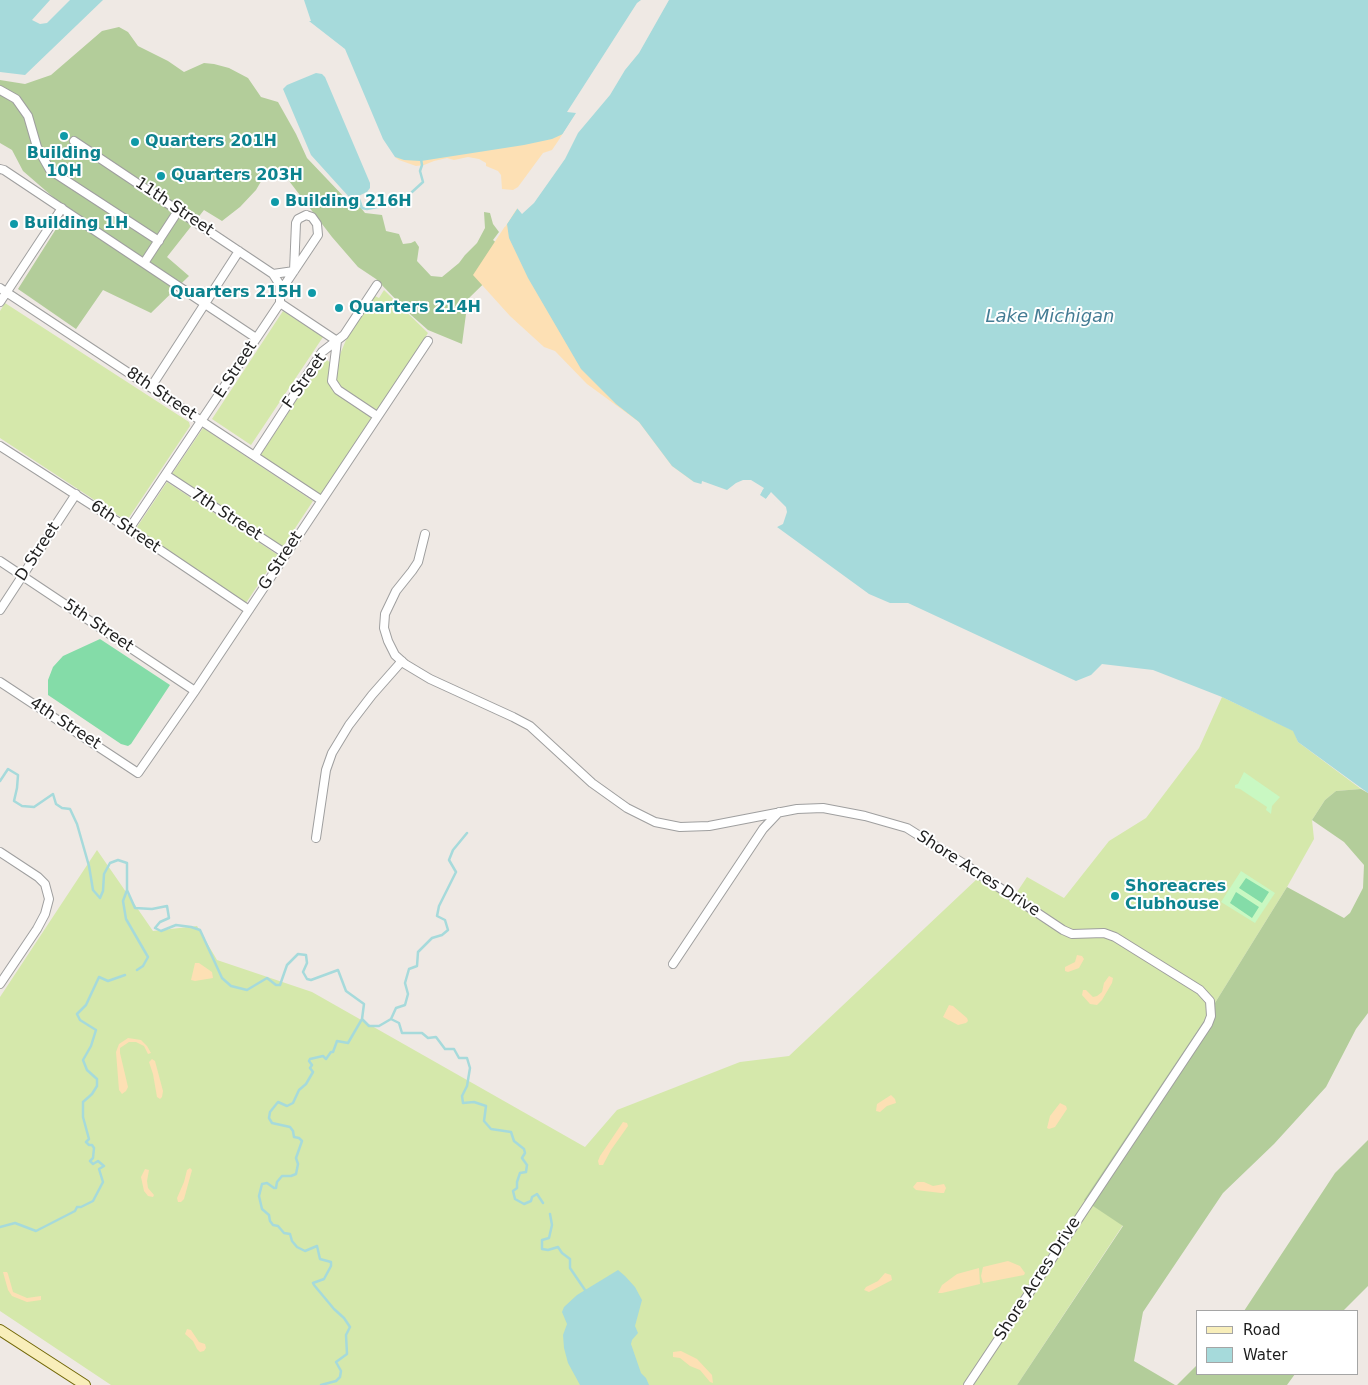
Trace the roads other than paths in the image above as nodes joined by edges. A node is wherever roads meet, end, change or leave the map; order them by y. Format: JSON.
{"nodes":[{"id":1,"x":0,"y":90,"type":"edge"},
{"id":2,"x":74,"y":141,"type":"dead end"},
{"id":3,"x":0,"y":169,"type":"edge"},
{"id":4,"x":62,"y":208,"type":"junction"},
{"id":5,"x":178,"y":211,"type":"junction"},
{"id":6,"x":159,"y":241,"type":"junction"},
{"id":7,"x":239,"y":251,"type":"junction"},
{"id":8,"x":144,"y":263,"type":"junction"},
{"id":9,"x":294,"y":272,"type":"junction"},
{"id":10,"x":274,"y":274,"type":"junction"},
{"id":11,"x":377,"y":285,"type":"dead end"},
{"id":12,"x":3,"y":290,"type":"edge"},
{"id":13,"x":280,"y":292,"type":"junction"},
{"id":14,"x":0,"y":302,"type":"edge"},
{"id":15,"x":280,"y":303,"type":"junction"},
{"id":16,"x":204,"y":304,"type":"junction"},
{"id":17,"x":256,"y":338,"type":"junction"},
{"id":18,"x":428,"y":340,"type":"dead end"},
{"id":19,"x":337,"y":341,"type":"junction"},
{"id":20,"x":151,"y":387,"type":"junction"},
{"id":21,"x":377,"y":416,"type":"junction"},
{"id":22,"x":202,"y":421,"type":"junction"},
{"id":23,"x":0,"y":446,"type":"edge"},
{"id":24,"x":254,"y":455,"type":"junction"},
{"id":25,"x":166,"y":475,"type":"junction"},
{"id":26,"x":76,"y":494,"type":"junction"},
{"id":27,"x":321,"y":500,"type":"junction"},
{"id":28,"x":129,"y":530,"type":"junction"},
{"id":29,"x":425,"y":534,"type":"dead end"},
{"id":30,"x":286,"y":554,"type":"junction"},
{"id":31,"x":0,"y":561,"type":"edge"},
{"id":32,"x":22,"y":576,"type":"junction"},
{"id":33,"x":0,"y":610,"type":"edge"},
{"id":34,"x":248,"y":610,"type":"junction"},
{"id":35,"x":402,"y":661,"type":"junction"},
{"id":36,"x":0,"y":682,"type":"edge"},
{"id":37,"x":195,"y":691,"type":"junction"},
{"id":38,"x":130,"y":767,"type":"joint"},
{"id":39,"x":779,"y":812,"type":"junction"},
{"id":40,"x":316,"y":838,"type":"dead end"},
{"id":41,"x":0,"y":852,"type":"edge"},
{"id":42,"x":673,"y":964,"type":"dead end"},
{"id":43,"x":0,"y":984,"type":"edge"},
{"id":44,"x":0,"y":1330,"type":"edge"},
{"id":45,"x":85,"y":1385,"type":"edge"},
{"id":46,"x":968,"y":1385,"type":"edge"}],
"edges":[{"from":1,"to":6,"type":"street"},
{"from":2,"to":5,"type":"street","name":"11th Street"},
{"from":3,"to":4,"type":"street"},
{"from":4,"to":8,"type":"street"},
{"from":4,"to":12,"type":"street"},
{"from":5,"to":6,"type":"street"},
{"from":5,"to":7,"type":"street","name":"11th Street"},
{"from":6,"to":8,"type":"street"},
{"from":7,"to":10,"type":"street","name":"11th Street"},
{"from":7,"to":16,"type":"street"},
{"from":8,"to":16,"type":"street"},
{"from":9,"to":9,"type":"street"},
{"from":9,"to":10,"type":"street"},
{"from":9,"to":13,"type":"street"},
{"from":10,"to":13,"type":"street"},
{"from":11,"to":19,"type":"street","name":"F Street"},
{"from":12,"to":14,"type":"street"},
{"from":12,"to":20,"type":"street","name":"8th Street"},
{"from":13,"to":15,"type":"street"},
{"from":15,"to":17,"type":"street","name":"E Street"},
{"from":15,"to":19,"type":"street"},
{"from":16,"to":17,"type":"street"},
{"from":16,"to":20,"type":"street"},
{"from":17,"to":22,"type":"street","name":"E Street"},
{"from":18,"to":21,"type":"street","name":"G Street"},
{"from":19,"to":21,"type":"street"},
{"from":19,"to":24,"type":"street","name":"F Street"},
{"from":20,"to":22,"type":"street","name":"8th Street"},
{"from":21,"to":27,"type":"street","name":"G Street"},
{"from":22,"to":24,"type":"street","name":"8th Street"},
{"from":22,"to":25,"type":"street","name":"E Street"},
{"from":23,"to":26,"type":"street","name":"6th Street"},
{"from":24,"to":27,"type":"street","name":"8th Street"},
{"from":25,"to":28,"type":"street","name":"E Street"},
{"from":25,"to":30,"type":"street","name":"7th Street"},
{"from":26,"to":28,"type":"street","name":"6th Street"},
{"from":26,"to":32,"type":"street","name":"D Street"},
{"from":27,"to":30,"type":"street","name":"G Street"},
{"from":28,"to":34,"type":"street","name":"6th Street"},
{"from":29,"to":35,"type":"street","name":"Shore Acres Drive"},
{"from":30,"to":34,"type":"street","name":"G Street"},
{"from":31,"to":32,"type":"street","name":"5th Street"},
{"from":32,"to":33,"type":"street","name":"D Street"},
{"from":32,"to":37,"type":"street","name":"5th Street"},
{"from":34,"to":37,"type":"street","name":"G Street"},
{"from":35,"to":39,"type":"street","name":"Shore Acres Drive"},
{"from":35,"to":40,"type":"street"},
{"from":36,"to":38,"type":"street","name":"4th Street"},
{"from":37,"to":38,"type":"street","name":"G Street"},
{"from":39,"to":42,"type":"street"},
{"from":39,"to":46,"type":"street","name":"Shore Acres Drive"},
{"from":41,"to":43,"type":"street"},
{"from":44,"to":45,"type":"main road"}]}
